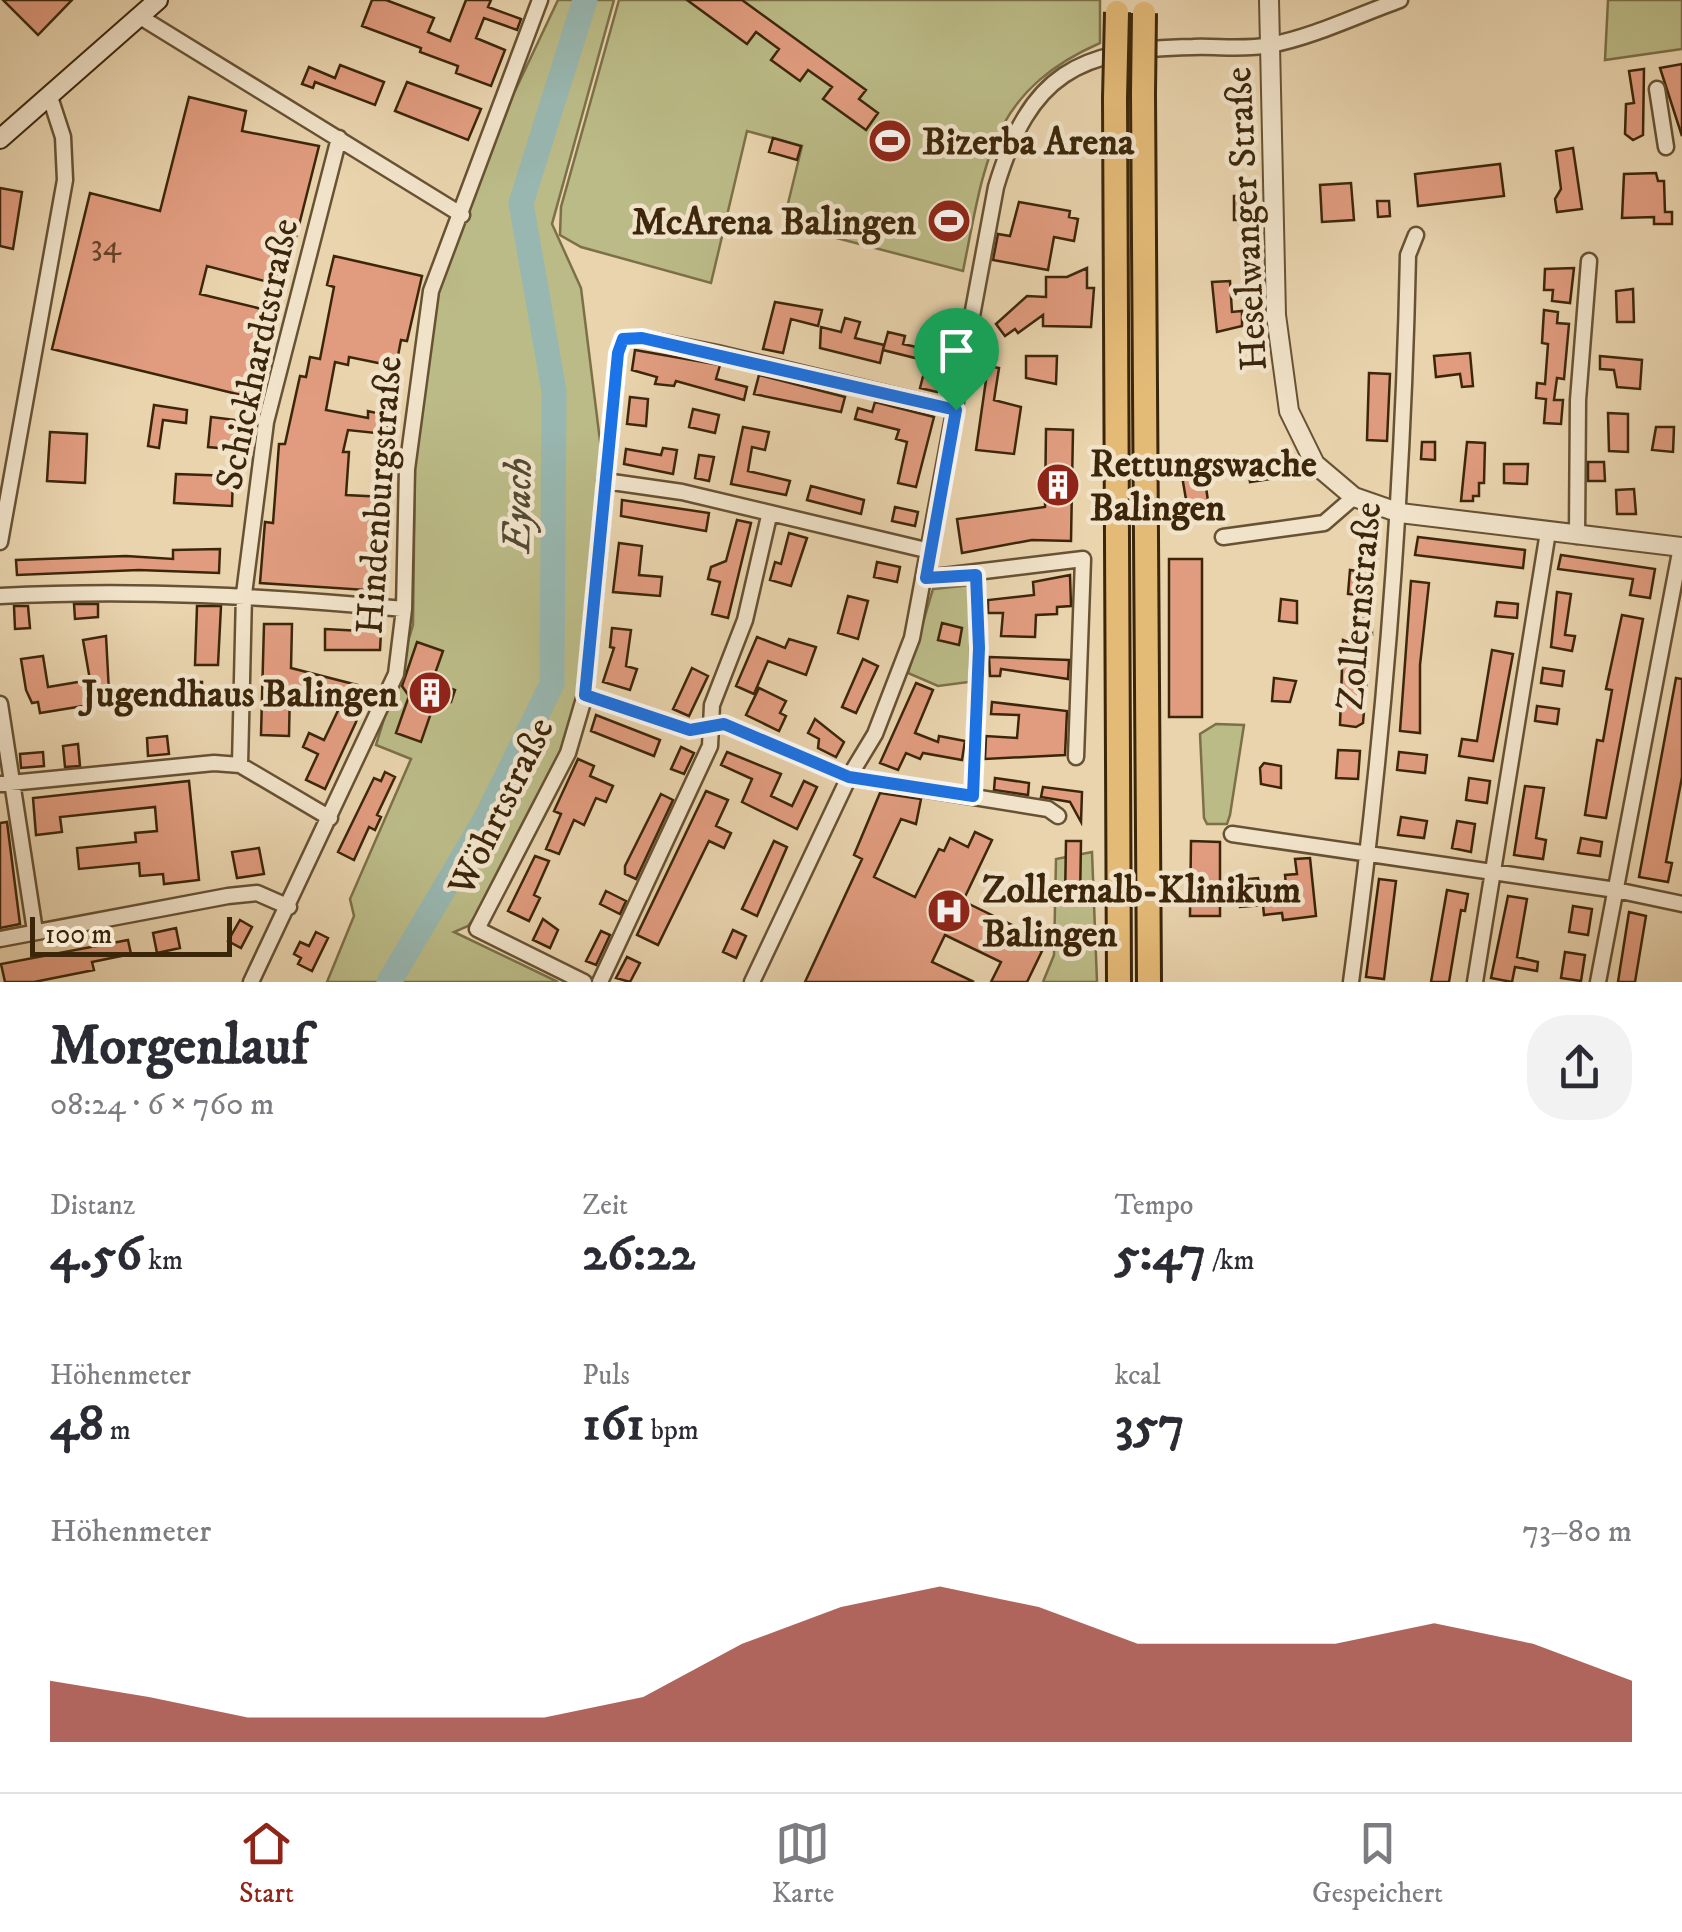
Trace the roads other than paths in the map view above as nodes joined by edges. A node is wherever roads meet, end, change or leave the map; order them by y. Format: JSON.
{"nodes":[{"id":1,"x":158,"y":0,"type":"edge"},
{"id":2,"x":540,"y":0,"type":"edge"},
{"id":3,"x":1270,"y":0,"type":"edge"},
{"id":4,"x":1400,"y":0,"type":"edge"},
{"id":5,"x":1117,"y":6,"type":"edge"},
{"id":6,"x":1144,"y":6,"type":"edge"},
{"id":7,"x":142,"y":18,"type":"junction"},
{"id":8,"x":1269,"y":46,"type":"junction"},
{"id":9,"x":1657,"y":89,"type":"dead end"},
{"id":10,"x":50,"y":97,"type":"junction"},
{"id":11,"x":339,"y":138,"type":"junction"},
{"id":12,"x":0,"y":139,"type":"edge"},
{"id":13,"x":1682,"y":144,"type":"edge"},
{"id":14,"x":462,"y":215,"type":"junction"},
{"id":15,"x":1416,"y":235,"type":"dead end"},
{"id":16,"x":1589,"y":261,"type":"dead end"},
{"id":17,"x":956,"y":410,"type":"junction"},
{"id":18,"x":605,"y":481,"type":"junction"},
{"id":19,"x":1354,"y":497,"type":"junction"},
{"id":20,"x":1400,"y":513,"type":"junction"},
{"id":21,"x":769,"y":516,"type":"junction"},
{"id":22,"x":1548,"y":532,"type":"junction"},
{"id":23,"x":1577,"y":536,"type":"junction"},
{"id":24,"x":1223,"y":537,"type":"dead end"},
{"id":25,"x":0,"y":542,"type":"edge"},
{"id":26,"x":1682,"y":547,"type":"edge"},
{"id":27,"x":930,"y":550,"type":"junction"},
{"id":28,"x":976,"y":575,"type":"junction"},
{"id":29,"x":926,"y":578,"type":"junction"},
{"id":30,"x":244,"y":594,"type":"junction"},
{"id":31,"x":0,"y":596,"type":"edge"},
{"id":32,"x":404,"y":609,"type":"junction"},
{"id":33,"x":585,"y":695,"type":"junction"},
{"id":34,"x":0,"y":704,"type":"edge"},
{"id":35,"x":709,"y":726,"type":"junction"},
{"id":36,"x":1076,"y":757,"type":"dead end"},
{"id":37,"x":240,"y":765,"type":"junction"},
{"id":38,"x":849,"y":777,"type":"junction"},
{"id":39,"x":5,"y":784,"type":"edge"},
{"id":40,"x":973,"y":796,"type":"junction"},
{"id":41,"x":1058,"y":816,"type":"dead end"},
{"id":42,"x":330,"y":818,"type":"junction"},
{"id":43,"x":1232,"y":834,"type":"dead end"},
{"id":44,"x":1368,"y":856,"type":"junction"},
{"id":45,"x":1494,"y":876,"type":"junction"},
{"id":46,"x":1616,"y":890,"type":"junction"},
{"id":47,"x":1682,"y":904,"type":"edge"},
{"id":48,"x":289,"y":907,"type":"junction"},
{"id":49,"x":35,"y":931,"type":"junction"},
{"id":50,"x":0,"y":939,"type":"edge"},
{"id":51,"x":250,"y":982,"type":"edge"},
{"id":52,"x":584,"y":982,"type":"edge"},
{"id":53,"x":600,"y":982,"type":"edge"},
{"id":54,"x":752,"y":982,"type":"edge"},
{"id":55,"x":1119,"y":982,"type":"edge"},
{"id":56,"x":1150,"y":982,"type":"edge"},
{"id":57,"x":1351,"y":982,"type":"edge"},
{"id":58,"x":1475,"y":982,"type":"edge"},
{"id":59,"x":1598,"y":982,"type":"edge"}],
"edges":[{"from":1,"to":7,"type":"street"},
{"from":2,"to":14,"type":"street","name":"Hindenburgstraße"},
{"from":3,"to":8,"type":"street","name":"Heselwanger Straße"},
{"from":4,"to":8,"type":"street"},
{"from":5,"to":55,"type":"highway","bridge":true},
{"from":6,"to":56,"type":"highway","bridge":true},
{"from":7,"to":10,"type":"street"},
{"from":7,"to":11,"type":"street"},
{"from":8,"to":17,"type":"street"},
{"from":8,"to":19,"type":"street","name":"Heselwanger Straße"},
{"from":9,"to":13,"type":"street"},
{"from":10,"to":12,"type":"street"},
{"from":10,"to":25,"type":"street"},
{"from":11,"to":14,"type":"street"},
{"from":11,"to":30,"type":"street","name":"Schickhardtstraße"},
{"from":14,"to":32,"type":"street","name":"Hindenburgstraße"},
{"from":15,"to":20,"type":"street","name":"Zollernstraße"},
{"from":16,"to":23,"type":"street"},
{"from":17,"to":18,"type":"street","name":"Wöhrtstraße"},
{"from":17,"to":27,"type":"street"},
{"from":18,"to":21,"type":"street"},
{"from":18,"to":33,"type":"street","name":"Wöhrtstraße"},
{"from":19,"to":20,"type":"street","name":"Heselwanger Straße"},
{"from":19,"to":24,"type":"street"},
{"from":20,"to":22,"type":"street","name":"Heselwanger Straße"},
{"from":20,"to":44,"type":"street","name":"Zollernstraße"},
{"from":21,"to":27,"type":"street"},
{"from":21,"to":35,"type":"street"},
{"from":22,"to":23,"type":"street","name":"Heselwanger Straße"},
{"from":22,"to":45,"type":"street"},
{"from":23,"to":26,"type":"street","name":"Heselwanger Straße"},
{"from":26,"to":46,"type":"street"},
{"from":27,"to":29,"type":"street"},
{"from":28,"to":29,"type":"street"},
{"from":28,"to":36,"type":"street"},
{"from":28,"to":40,"type":"street"},
{"from":29,"to":38,"type":"street"},
{"from":30,"to":31,"type":"street"},
{"from":30,"to":32,"type":"street"},
{"from":30,"to":37,"type":"street","name":"Schickhardtstraße"},
{"from":32,"to":42,"type":"street","name":"Hindenburgstraße"},
{"from":33,"to":35,"type":"street"},
{"from":33,"to":52,"type":"street","name":"Wöhrtstraße"},
{"from":34,"to":39,"type":"street"},
{"from":35,"to":38,"type":"street"},
{"from":35,"to":53,"type":"street"},
{"from":37,"to":39,"type":"street"},
{"from":37,"to":42,"type":"street"},
{"from":38,"to":40,"type":"street"},
{"from":38,"to":54,"type":"street"},
{"from":39,"to":49,"type":"street"},
{"from":40,"to":41,"type":"street"},
{"from":42,"to":48,"type":"street","name":"Hindenburgstraße"},
{"from":43,"to":44,"type":"street"},
{"from":44,"to":45,"type":"street"},
{"from":44,"to":57,"type":"street","name":"Zollernstraße"},
{"from":45,"to":46,"type":"street"},
{"from":45,"to":58,"type":"street"},
{"from":46,"to":47,"type":"street"},
{"from":46,"to":59,"type":"street"},
{"from":48,"to":49,"type":"street"},
{"from":48,"to":51,"type":"street","name":"Hindenburgstraße"},
{"from":49,"to":50,"type":"street"}]}
